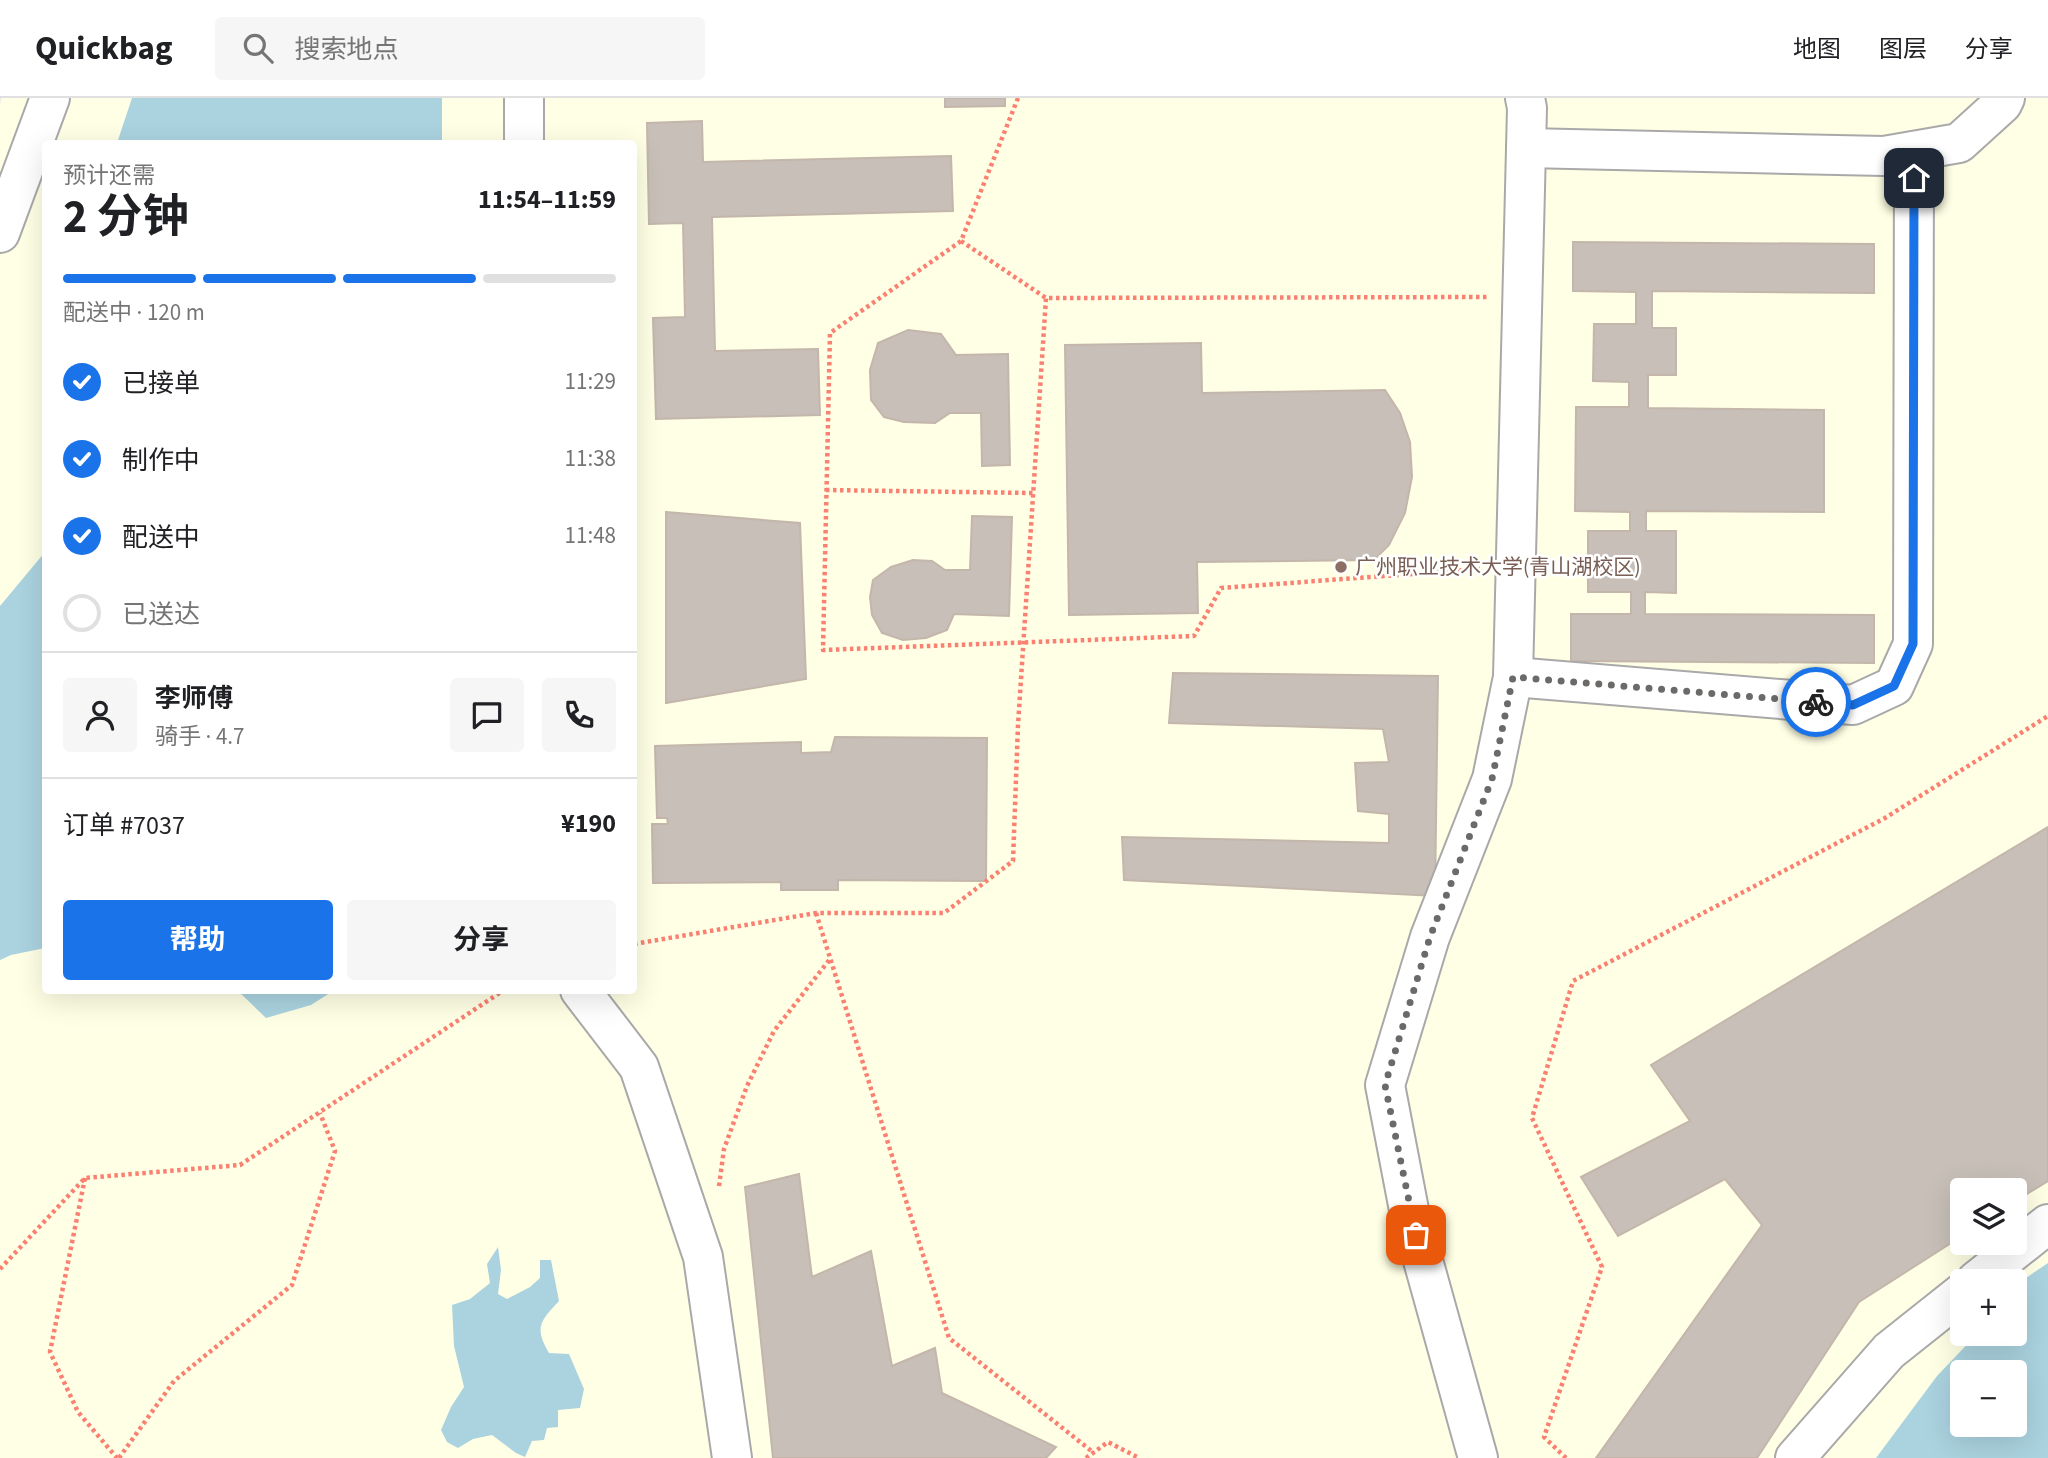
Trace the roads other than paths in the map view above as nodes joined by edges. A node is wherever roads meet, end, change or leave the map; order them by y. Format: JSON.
{"nodes":[{"id":1,"x":50,"y":98,"type":"edge"},
{"id":2,"x":524,"y":98,"type":"edge"},
{"id":3,"x":1525,"y":98,"type":"edge"},
{"id":4,"x":2005,"y":98,"type":"edge"},
{"id":5,"x":524,"y":140,"type":"edge"},
{"id":6,"x":1526,"y":148,"type":"junction"},
{"id":7,"x":1914,"y":151,"type":"junction"},
{"id":8,"x":0,"y":233,"type":"edge"},
{"id":9,"x":1513,"y":677,"type":"junction"},
{"id":10,"x":583,"y":994,"type":"edge"},
{"id":11,"x":2048,"y":1224,"type":"edge"},
{"id":12,"x":1991,"y":1269,"type":"edge"},
{"id":13,"x":1950,"y":1303,"type":"edge"},
{"id":14,"x":732,"y":1458,"type":"edge"},
{"id":15,"x":1478,"y":1458,"type":"edge"},
{"id":16,"x":1795,"y":1458,"type":"edge"}],
"edges":[{"from":1,"to":8,"type":"street"},
{"from":2,"to":5,"type":"street"},
{"from":3,"to":6,"type":"street"},
{"from":4,"to":7,"type":"street"},
{"from":6,"to":7,"type":"street"},
{"from":6,"to":9,"type":"street"},
{"from":7,"to":9,"type":"street"},
{"from":9,"to":15,"type":"street"},
{"from":10,"to":14,"type":"street"},
{"from":11,"to":12,"type":"street"},
{"from":13,"to":16,"type":"street"}]}
